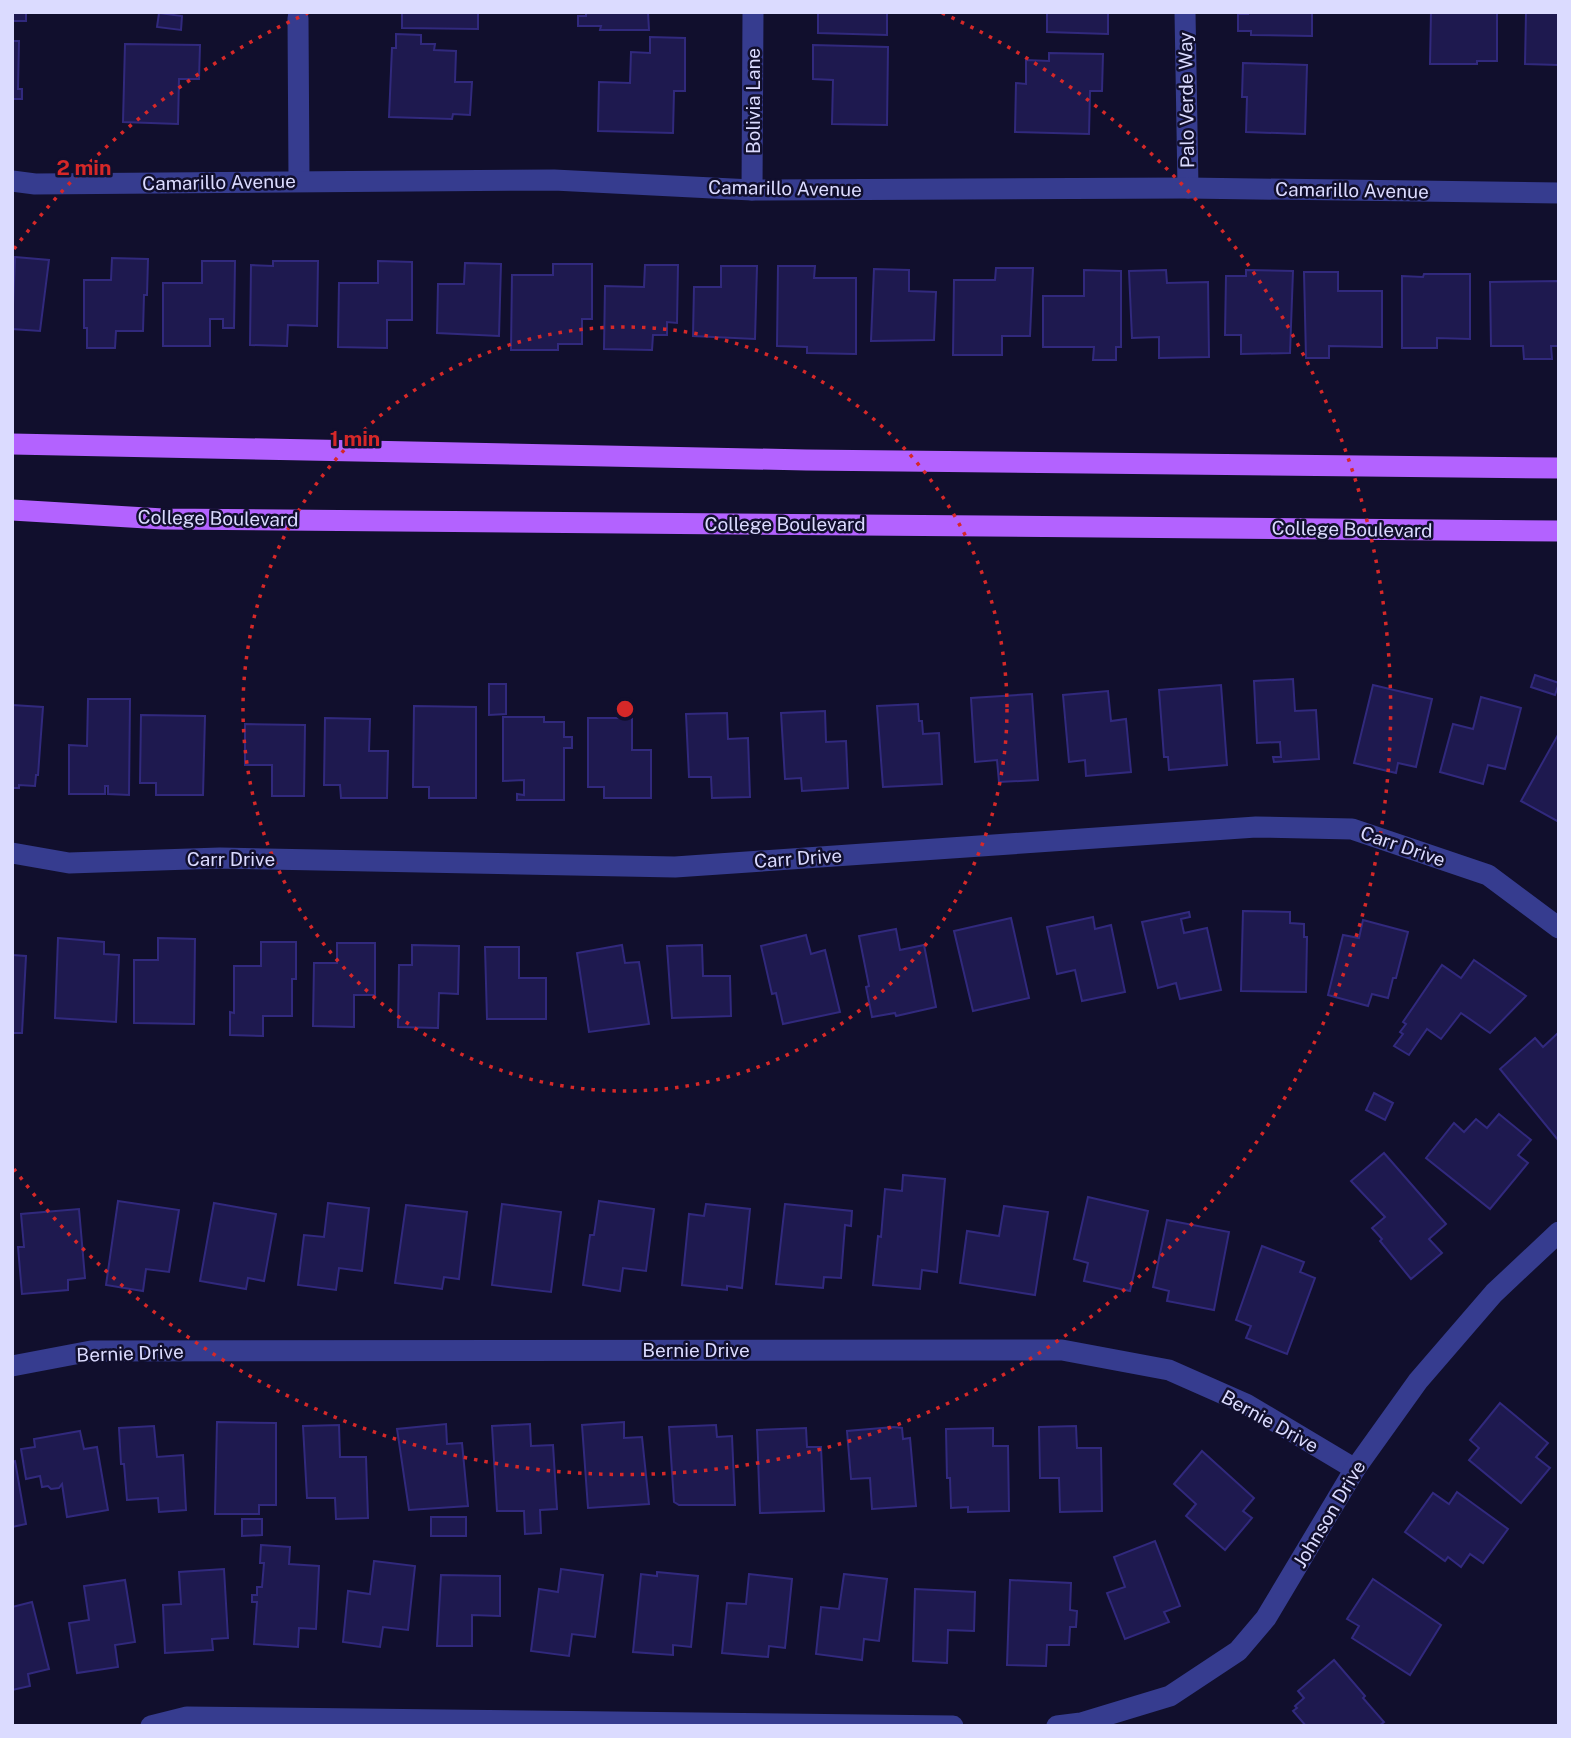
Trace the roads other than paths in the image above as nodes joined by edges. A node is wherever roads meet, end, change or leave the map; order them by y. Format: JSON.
{"nodes":[{"id":1,"x":753,"y":12,"type":"edge"},
{"id":2,"x":1185,"y":12,"type":"edge"},
{"id":3,"x":298,"y":18,"type":"dead end"},
{"id":4,"x":12,"y":181,"type":"edge"},
{"id":5,"x":299,"y":181,"type":"junction"},
{"id":6,"x":1188,"y":188,"type":"junction"},
{"id":7,"x":752,"y":190,"type":"junction"},
{"id":8,"x":1559,"y":193,"type":"edge"},
{"id":9,"x":12,"y":444,"type":"edge"},
{"id":10,"x":1559,"y":468,"type":"edge"},
{"id":11,"x":12,"y":510,"type":"edge"},
{"id":12,"x":1559,"y":531,"type":"edge"},
{"id":13,"x":12,"y":853,"type":"edge"},
{"id":14,"x":1559,"y":928,"type":"edge"},
{"id":15,"x":1559,"y":1232,"type":"edge"},
{"id":16,"x":12,"y":1366,"type":"edge"},
{"id":17,"x":1355,"y":1469,"type":"junction"},
{"id":18,"x":151,"y":1726,"type":"edge"},
{"id":19,"x":953,"y":1726,"type":"edge"},
{"id":20,"x":1056,"y":1726,"type":"edge"}],
"edges":[{"from":1,"to":7,"type":"street","name":"Bolivia Lane"},
{"from":2,"to":6,"type":"street","name":"Palo Verde Way"},
{"from":3,"to":5,"type":"street"},
{"from":4,"to":5,"type":"street","name":"Camarillo Avenue"},
{"from":5,"to":7,"type":"street","name":"Camarillo Avenue"},
{"from":6,"to":7,"type":"street","name":"Camarillo Avenue"},
{"from":6,"to":8,"type":"street","name":"Camarillo Avenue"},
{"from":9,"to":10,"type":"main road"},
{"from":11,"to":12,"type":"main road","name":"College Boulevard"},
{"from":13,"to":14,"type":"street","name":"Carr Drive"},
{"from":15,"to":17,"type":"street","name":"Johnson Drive"},
{"from":16,"to":17,"type":"street","name":"Bernie Drive"},
{"from":17,"to":20,"type":"street","name":"Johnson Drive"},
{"from":18,"to":19,"type":"street"}]}
